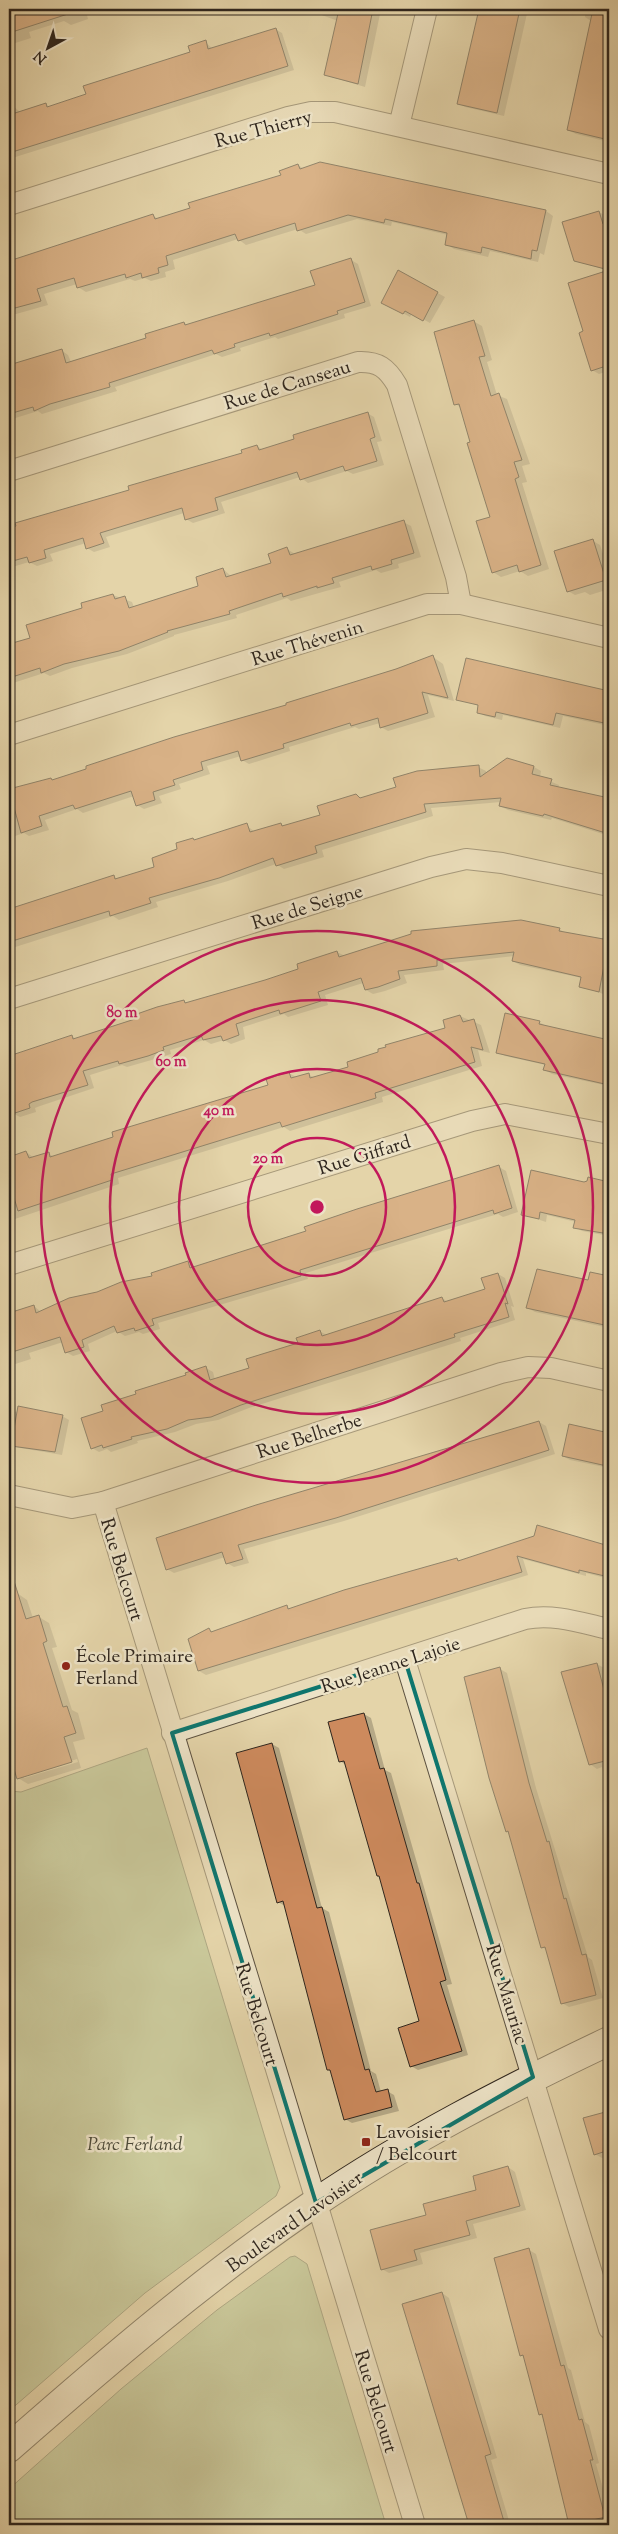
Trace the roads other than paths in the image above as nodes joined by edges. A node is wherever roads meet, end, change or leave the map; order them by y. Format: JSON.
{"nodes":[{"id":1,"x":427,"y":9,"type":"edge"},
{"id":2,"x":399,"y":126,"type":"junction"},
{"id":3,"x":609,"y":174,"type":"edge"},
{"id":4,"x":9,"y":205,"type":"edge"},
{"id":5,"x":9,"y":471,"type":"edge"},
{"id":6,"x":460,"y":604,"type":"junction"},
{"id":7,"x":609,"y":638,"type":"edge"},
{"id":8,"x":9,"y":735,"type":"edge"},
{"id":9,"x":609,"y":886,"type":"edge"},
{"id":10,"x":9,"y":1000,"type":"edge"},
{"id":11,"x":609,"y":1134,"type":"edge"},
{"id":12,"x":9,"y":1265,"type":"edge"},
{"id":13,"x":609,"y":1381,"type":"edge"},
{"id":14,"x":9,"y":1496,"type":"edge"},
{"id":15,"x":103,"y":1502,"type":"junction"},
{"id":16,"x":609,"y":1629,"type":"edge"},
{"id":17,"x":405,"y":1660,"type":"junction"},
{"id":18,"x":172,"y":1733,"type":"junction"},
{"id":19,"x":609,"y":2041,"type":"edge"},
{"id":20,"x":533,"y":2077,"type":"junction"},
{"id":21,"x":316,"y":2203,"type":"junction"},
{"id":22,"x":609,"y":2329,"type":"edge"},
{"id":23,"x":9,"y":2448,"type":"edge"},
{"id":24,"x":415,"y":2525,"type":"edge"}],
"edges":[{"from":1,"to":2,"type":"street"},
{"from":2,"to":3,"type":"street","name":"Rue Thierry"},
{"from":2,"to":4,"type":"street","name":"Rue Thierry"},
{"from":5,"to":6,"type":"street","name":"Rue de Canseau"},
{"from":6,"to":7,"type":"street","name":"Rue Thévenin"},
{"from":6,"to":8,"type":"street","name":"Rue Thévenin"},
{"from":9,"to":10,"type":"street","name":"Rue de Seigne"},
{"from":11,"to":12,"type":"street","name":"Rue Giffard"},
{"from":13,"to":15,"type":"street","name":"Rue Belherbe"},
{"from":14,"to":15,"type":"street","name":"Rue Belherbe"},
{"from":15,"to":18,"type":"street","name":"Rue Belcourt"},
{"from":16,"to":17,"type":"street","name":"Rue Jeanne Lajoie"},
{"from":17,"to":18,"type":"street","name":"Rue Jeanne Lajoie"},
{"from":17,"to":20,"type":"street","name":"Rue Mauriac"},
{"from":18,"to":21,"type":"street","name":"Rue Belcourt"},
{"from":19,"to":20,"type":"street","name":"Boulevard Lavoisier"},
{"from":20,"to":21,"type":"street","name":"Boulevard Lavoisier"},
{"from":20,"to":22,"type":"street","name":"Rue Mauriac"},
{"from":21,"to":23,"type":"street","name":"Boulevard Lavoisier"},
{"from":21,"to":24,"type":"street","name":"Rue Belcourt"}]}
